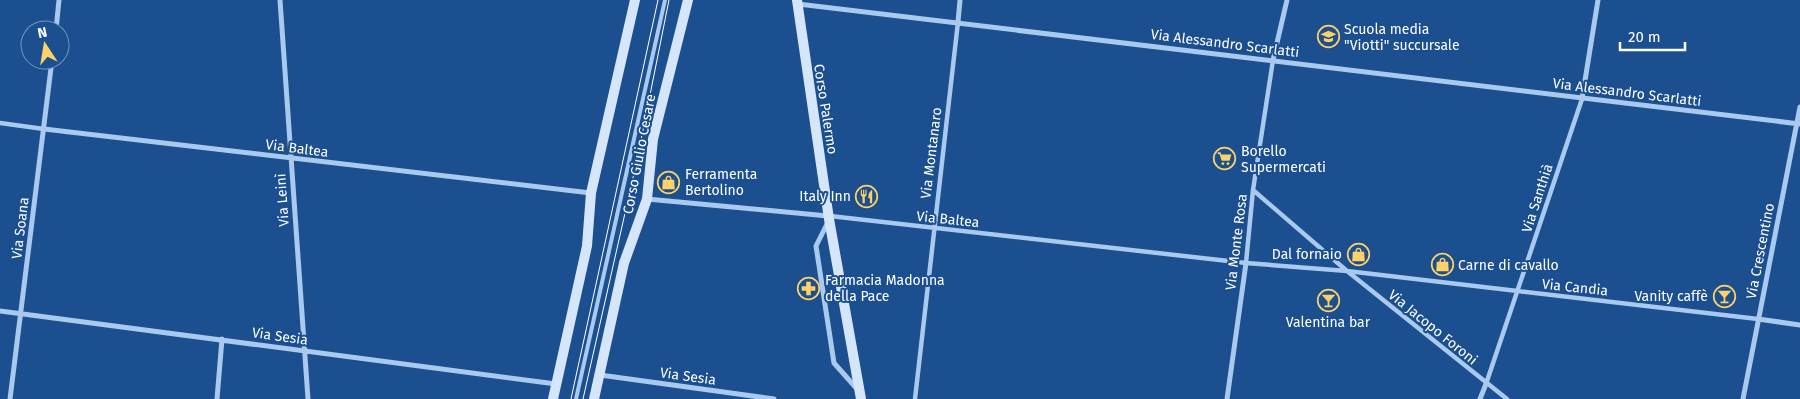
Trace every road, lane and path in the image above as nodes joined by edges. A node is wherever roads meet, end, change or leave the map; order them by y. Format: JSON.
{"nodes":[{"id":1,"x":59,"y":0,"type":"edge"},
{"id":2,"x":280,"y":0,"type":"edge"},
{"id":3,"x":635,"y":0,"type":"edge"},
{"id":4,"x":665,"y":0,"type":"edge"},
{"id":5,"x":688,"y":0,"type":"edge"},
{"id":6,"x":960,"y":0,"type":"edge"},
{"id":7,"x":1287,"y":0,"type":"edge"},
{"id":8,"x":1598,"y":0,"type":"edge"},
{"id":9,"x":795,"y":1,"type":"edge"},
{"id":10,"x":57,"y":20,"type":"edge"},
{"id":11,"x":958,"y":22,"type":"junction"},
{"id":12,"x":1274,"y":60,"type":"junction"},
{"id":13,"x":51,"y":70,"type":"edge"},
{"id":14,"x":1582,"y":99,"type":"junction"},
{"id":15,"x":1800,"y":107,"type":"edge"},
{"id":16,"x":0,"y":123,"type":"edge"},
{"id":17,"x":1798,"y":124,"type":"edge"},
{"id":18,"x":44,"y":128,"type":"junction"},
{"id":19,"x":290,"y":158,"type":"junction"},
{"id":20,"x":1253,"y":190,"type":"junction"},
{"id":21,"x":591,"y":193,"type":"junction"},
{"id":22,"x":647,"y":199,"type":"junction"},
{"id":23,"x":829,"y":217,"type":"junction"},
{"id":24,"x":933,"y":228,"type":"junction"},
{"id":25,"x":1246,"y":263,"type":"junction"},
{"id":26,"x":1347,"y":271,"type":"junction"},
{"id":27,"x":1517,"y":292,"type":"junction"},
{"id":28,"x":0,"y":311,"type":"edge"},
{"id":29,"x":20,"y":313,"type":"junction"},
{"id":30,"x":1758,"y":319,"type":"junction"},
{"id":31,"x":1800,"y":325,"type":"edge"},
{"id":32,"x":222,"y":339,"type":"junction"},
{"id":33,"x":304,"y":350,"type":"junction"},
{"id":34,"x":600,"y":375,"type":"junction"},
{"id":35,"x":556,"y":384,"type":"junction"},
{"id":36,"x":1486,"y":384,"type":"junction"},
{"id":37,"x":860,"y":395,"type":"edge"},
{"id":38,"x":10,"y":399,"type":"edge"},
{"id":39,"x":217,"y":399,"type":"edge"},
{"id":40,"x":308,"y":399,"type":"edge"},
{"id":41,"x":552,"y":399,"type":"edge"},
{"id":42,"x":576,"y":399,"type":"edge"},
{"id":43,"x":594,"y":399,"type":"edge"},
{"id":44,"x":774,"y":399,"type":"edge"},
{"id":45,"x":915,"y":399,"type":"edge"},
{"id":46,"x":1227,"y":399,"type":"edge"},
{"id":47,"x":1480,"y":399,"type":"edge"},
{"id":48,"x":1507,"y":399,"type":"edge"},
{"id":49,"x":1743,"y":399,"type":"edge"}],
"edges":[{"from":1,"to":10,"type":"street"},
{"from":2,"to":19,"type":"street","name":"Via Leinì"},
{"from":3,"to":21,"type":"main road"},
{"from":4,"to":42,"type":"lane","name":"Corso Giulio Cesare"},
{"from":5,"to":22,"type":"main road","name":"Corso Giulio Cesare"},
{"from":6,"to":11,"type":"street","name":"Via Montanaro"},
{"from":7,"to":12,"type":"street","name":"Via Monte Rosa"},
{"from":8,"to":14,"type":"street","name":"Via Santhià"},
{"from":9,"to":11,"type":"street","name":"Via Alessandro Scarlatti"},
{"from":9,"to":23,"type":"main road","name":"Corso Palermo"},
{"from":11,"to":12,"type":"street","name":"Via Alessandro Scarlatti"},
{"from":11,"to":24,"type":"street","name":"Via Montanaro"},
{"from":12,"to":14,"type":"street","name":"Via Alessandro Scarlatti"},
{"from":12,"to":20,"type":"street","name":"Via Monte Rosa"},
{"from":13,"to":18,"type":"street","name":"Via Soana"},
{"from":14,"to":17,"type":"street","name":"Via Alessandro Scarlatti"},
{"from":14,"to":27,"type":"street","name":"Via Santhià"},
{"from":15,"to":17,"type":"street","name":"Via Crescentino"},
{"from":16,"to":18,"type":"street","name":"Via Baltea"},
{"from":17,"to":30,"type":"street","name":"Via Crescentino"},
{"from":18,"to":19,"type":"street","name":"Via Baltea"},
{"from":18,"to":29,"type":"street","name":"Via Soana"},
{"from":19,"to":21,"type":"street","name":"Via Baltea"},
{"from":19,"to":33,"type":"street","name":"Via Leinì"},
{"from":20,"to":25,"type":"street","name":"Via Monte Rosa"},
{"from":20,"to":26,"type":"street","name":"Via Jacopo Foroni"},
{"from":21,"to":35,"type":"main road"},
{"from":22,"to":23,"type":"street","name":"Via Baltea"},
{"from":22,"to":34,"type":"main road","name":"Corso Giulio Cesare"},
{"from":23,"to":24,"type":"street","name":"Via Baltea"},
{"from":23,"to":37,"type":"main road","name":"Corso Palermo"},
{"from":23,"to":37,"type":"street","name":"Corso Palermo"},
{"from":24,"to":25,"type":"street","name":"Via Baltea"},
{"from":24,"to":45,"type":"street","name":"Via Montanaro"},
{"from":25,"to":26,"type":"street","name":"Via Baltea"},
{"from":25,"to":46,"type":"street","name":"Via Monte Rosa"},
{"from":26,"to":27,"type":"street","name":"Via Candia"},
{"from":26,"to":36,"type":"street","name":"Via Jacopo Foroni"},
{"from":27,"to":30,"type":"street","name":"Via Candia"},
{"from":27,"to":36,"type":"street","name":"Via Santhià"},
{"from":28,"to":29,"type":"street","name":"Via Sesia"},
{"from":29,"to":32,"type":"street","name":"Via Sesia"},
{"from":29,"to":38,"type":"street","name":"Via Soana"},
{"from":30,"to":31,"type":"street","name":"Via Candia"},
{"from":30,"to":49,"type":"street","name":"Via Crescentino"},
{"from":32,"to":33,"type":"street","name":"Via Sesia"},
{"from":32,"to":39,"type":"street"},
{"from":33,"to":35,"type":"street","name":"Via Sesia"},
{"from":33,"to":40,"type":"street","name":"Via Leinì"},
{"from":34,"to":43,"type":"main road","name":"Corso Giulio Cesare"},
{"from":34,"to":44,"type":"street","name":"Via Sesia"},
{"from":35,"to":41,"type":"main road"},
{"from":36,"to":47,"type":"street","name":"Via Santhià"},
{"from":36,"to":48,"type":"street","name":"Via Jacopo Foroni"}]}
